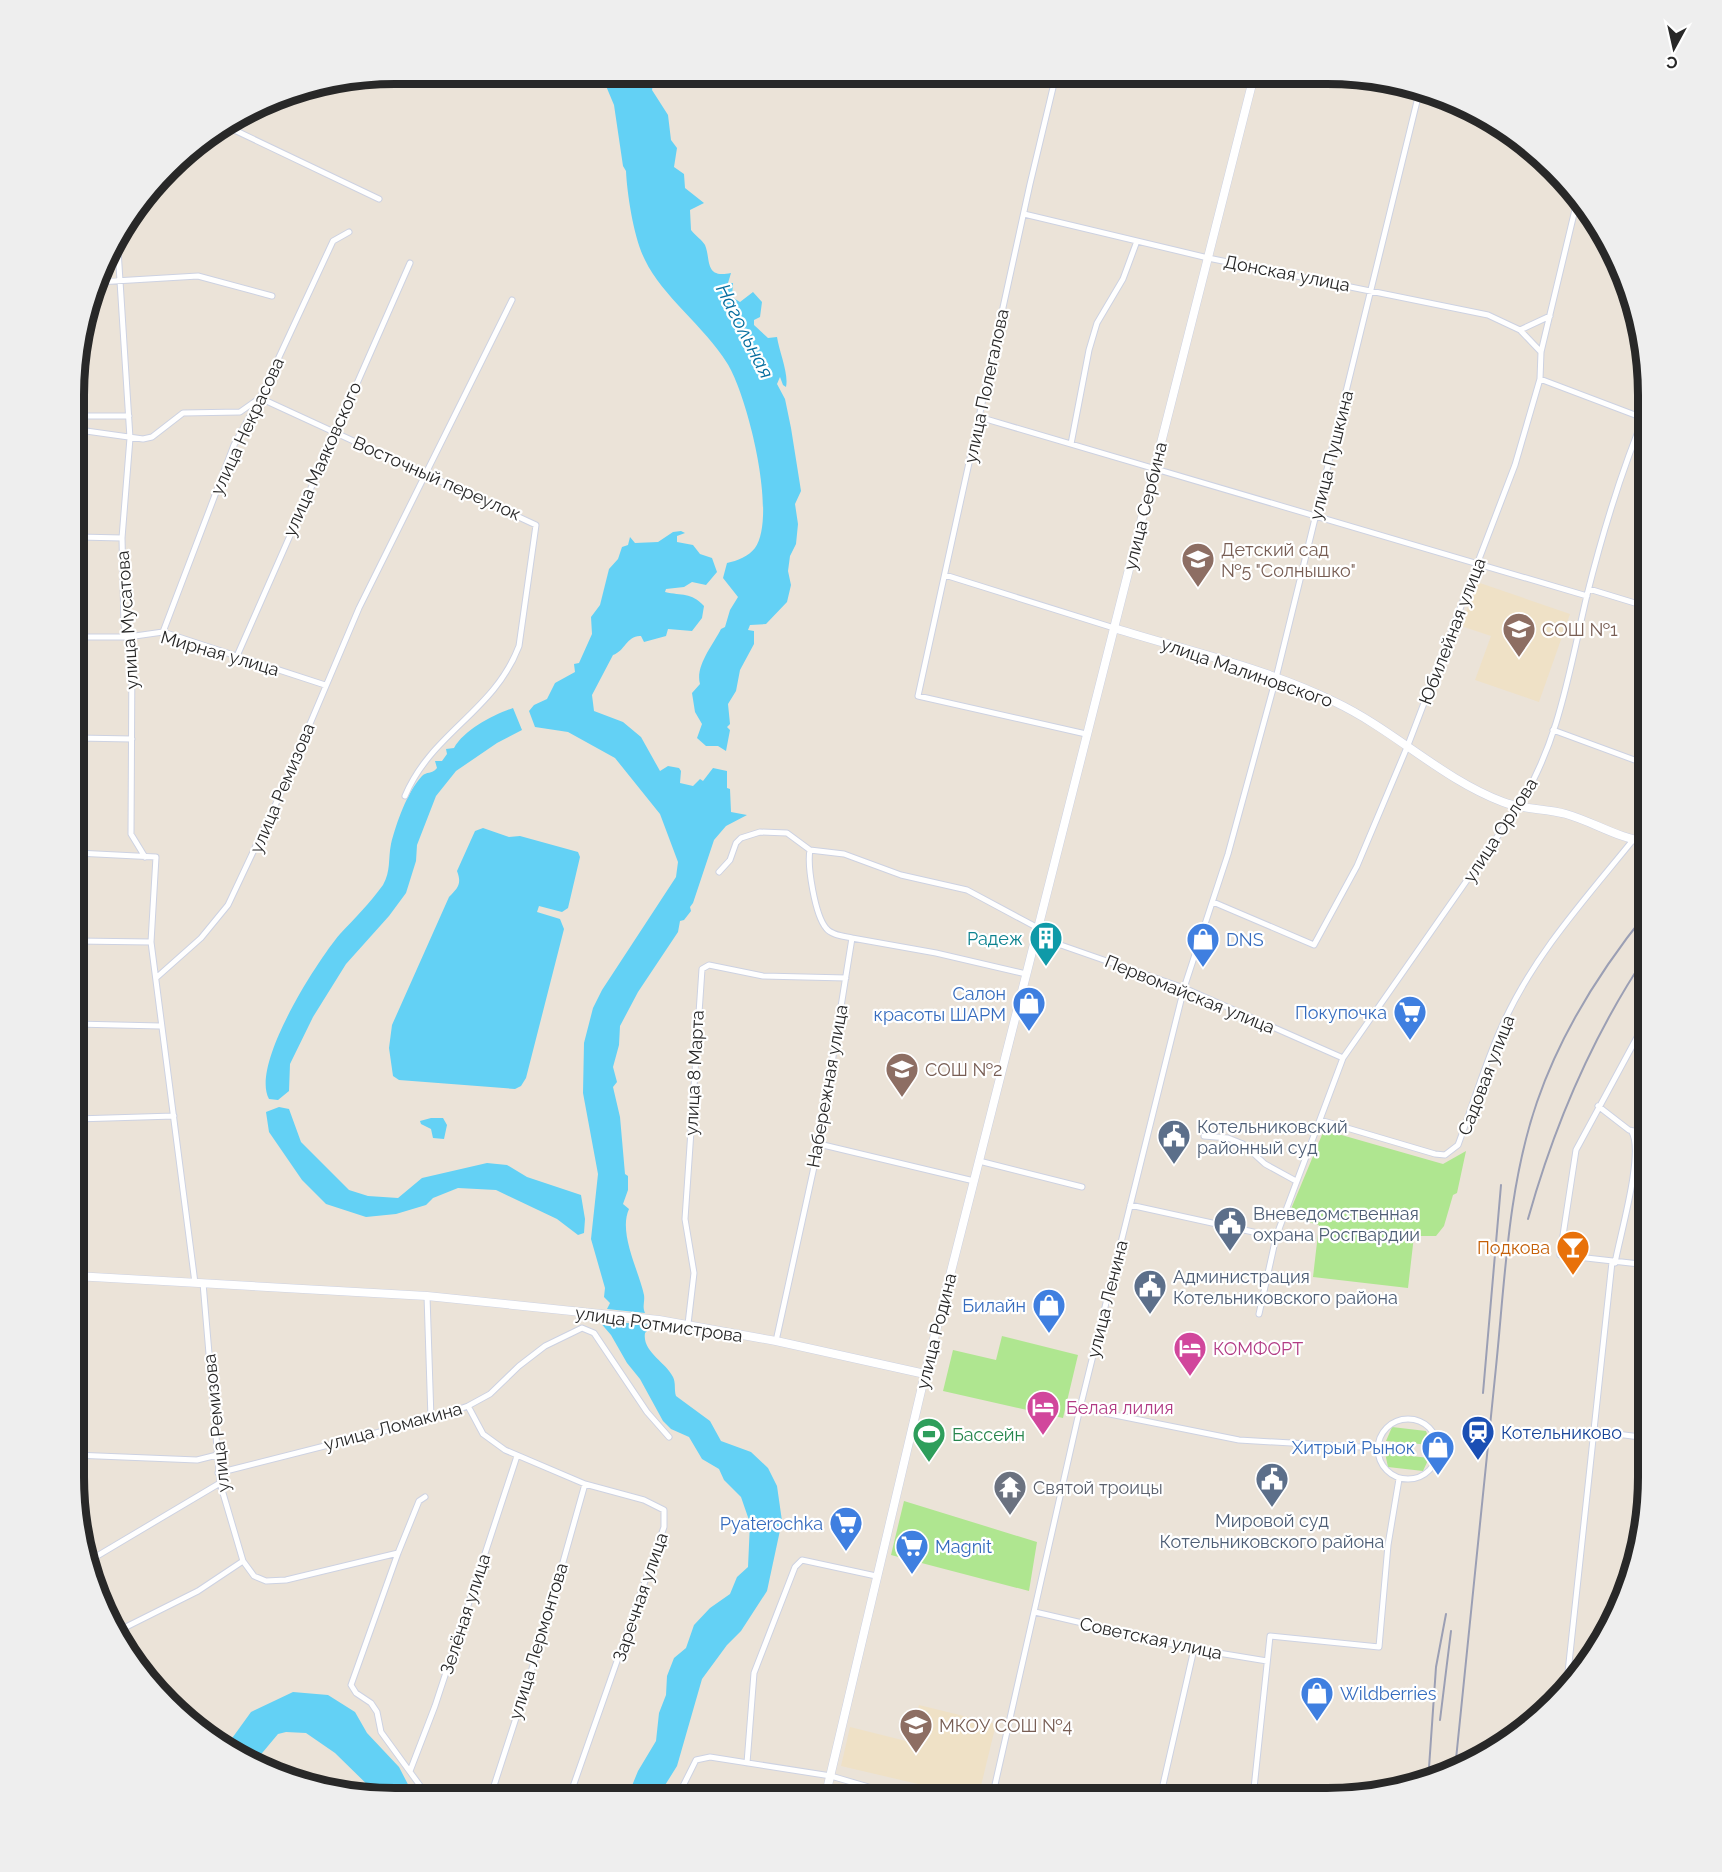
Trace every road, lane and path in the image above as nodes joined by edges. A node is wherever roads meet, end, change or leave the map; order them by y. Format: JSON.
{"nodes":[{"id":1,"x":1054,"y":84,"type":"edge"},
{"id":2,"x":1252,"y":84,"type":"edge"},
{"id":3,"x":1417,"y":97,"type":"edge"},
{"id":4,"x":233,"y":129,"type":"edge"},
{"id":5,"x":379,"y":199,"type":"dead end"},
{"id":6,"x":1575,"y":208,"type":"edge"},
{"id":7,"x":1024,"y":214,"type":"junction"},
{"id":8,"x":349,"y":232,"type":"dead end"},
{"id":9,"x":1137,"y":241,"type":"junction"},
{"id":10,"x":118,"y":253,"type":"edge"},
{"id":11,"x":1208,"y":258,"type":"junction"},
{"id":12,"x":410,"y":263,"type":"dead end"},
{"id":13,"x":120,"y":281,"type":"junction"},
{"id":14,"x":106,"y":282,"type":"edge"},
{"id":15,"x":1371,"y":290,"type":"junction"},
{"id":16,"x":272,"y":296,"type":"dead end"},
{"id":17,"x":512,"y":300,"type":"dead end"},
{"id":18,"x":1550,"y":316,"type":"junction"},
{"id":19,"x":1520,"y":330,"type":"junction"},
{"id":20,"x":1541,"y":352,"type":"junction"},
{"id":21,"x":1540,"y":379,"type":"junction"},
{"id":22,"x":260,"y":398,"type":"junction"},
{"id":23,"x":84,"y":416,"type":"edge"},
{"id":24,"x":129,"y":416,"type":"junction"},
{"id":25,"x":1638,"y":416,"type":"edge"},
{"id":26,"x":979,"y":417,"type":"junction"},
{"id":27,"x":84,"y":431,"type":"edge"},
{"id":28,"x":334,"y":431,"type":"junction"},
{"id":29,"x":1638,"y":432,"type":"edge"},
{"id":30,"x":130,"y":438,"type":"junction"},
{"id":31,"x":1071,"y":444,"type":"junction"},
{"id":32,"x":1155,"y":470,"type":"junction"},
{"id":33,"x":425,"y":475,"type":"junction"},
{"id":34,"x":1316,"y":515,"type":"junction"},
{"id":35,"x":84,"y":537,"type":"edge"},
{"id":36,"x":122,"y":538,"type":"junction"},
{"id":37,"x":1477,"y":563,"type":"junction"},
{"id":38,"x":945,"y":575,"type":"junction"},
{"id":39,"x":1589,"y":589,"type":"junction"},
{"id":40,"x":1587,"y":596,"type":"junction"},
{"id":41,"x":1638,"y":604,"type":"edge"},
{"id":42,"x":1114,"y":628,"type":"junction"},
{"id":43,"x":163,"y":632,"type":"junction"},
{"id":44,"x":84,"y":637,"type":"edge"},
{"id":45,"x":128,"y":637,"type":"junction"},
{"id":46,"x":237,"y":657,"type":"junction"},
{"id":47,"x":1276,"y":678,"type":"junction"},
{"id":48,"x":325,"y":685,"type":"junction"},
{"id":49,"x":1553,"y":729,"type":"junction"},
{"id":50,"x":1086,"y":734,"type":"junction"},
{"id":51,"x":84,"y":738,"type":"edge"},
{"id":52,"x":132,"y":739,"type":"junction"},
{"id":53,"x":1408,"y":746,"type":"junction"},
{"id":54,"x":1638,"y":761,"type":"edge"},
{"id":55,"x":405,"y":796,"type":"dead end"},
{"id":56,"x":1518,"y":807,"type":"junction"},
{"id":57,"x":1633,"y":840,"type":"junction"},
{"id":58,"x":1638,"y":841,"type":"edge"},
{"id":59,"x":810,"y":850,"type":"junction"},
{"id":60,"x":84,"y":853,"type":"edge"},
{"id":61,"x":145,"y":856,"type":"junction"},
{"id":62,"x":719,"y":872,"type":"dead end"},
{"id":63,"x":1213,"y":902,"type":"junction"},
{"id":64,"x":1036,"y":932,"type":"junction"},
{"id":65,"x":852,"y":938,"type":"junction"},
{"id":66,"x":84,"y":941,"type":"edge"},
{"id":67,"x":151,"y":942,"type":"junction"},
{"id":68,"x":1026,"y":974,"type":"junction"},
{"id":69,"x":156,"y":978,"type":"junction"},
{"id":70,"x":846,"y":978,"type":"junction"},
{"id":71,"x":1184,"y":988,"type":"junction"},
{"id":72,"x":84,"y":1024,"type":"edge"},
{"id":73,"x":160,"y":1026,"type":"junction"},
{"id":74,"x":1638,"y":1035,"type":"edge"},
{"id":75,"x":1344,"y":1058,"type":"junction"},
{"id":76,"x":1598,"y":1106,"type":"junction"},
{"id":77,"x":174,"y":1116,"type":"junction"},
{"id":78,"x":84,"y":1119,"type":"edge"},
{"id":79,"x":1320,"y":1120,"type":"junction"},
{"id":80,"x":1632,"y":1132,"type":"junction"},
{"id":81,"x":1638,"y":1133,"type":"edge"},
{"id":82,"x":1204,"y":1136,"type":"dead end"},
{"id":83,"x":819,"y":1144,"type":"junction"},
{"id":84,"x":979,"y":1161,"type":"junction"},
{"id":85,"x":974,"y":1180,"type":"junction"},
{"id":86,"x":1296,"y":1181,"type":"junction"},
{"id":87,"x":1082,"y":1187,"type":"dead end"},
{"id":88,"x":1130,"y":1205,"type":"junction"},
{"id":89,"x":1275,"y":1237,"type":"junction"},
{"id":90,"x":1613,"y":1263,"type":"junction"},
{"id":91,"x":1638,"y":1264,"type":"edge"},
{"id":92,"x":84,"y":1277,"type":"edge"},
{"id":93,"x":199,"y":1283,"type":"junction"},
{"id":94,"x":427,"y":1296,"type":"junction"},
{"id":95,"x":1259,"y":1314,"type":"dead end"},
{"id":96,"x":688,"y":1324,"type":"junction"},
{"id":97,"x":776,"y":1341,"type":"junction"},
{"id":98,"x":925,"y":1374,"type":"junction"},
{"id":99,"x":468,"y":1406,"type":"junction"},
{"id":100,"x":1080,"y":1408,"type":"junction"},
{"id":101,"x":431,"y":1419,"type":"junction"},
{"id":102,"x":1593,"y":1431,"type":"junction"},
{"id":103,"x":669,"y":1437,"type":"dead end"},
{"id":104,"x":1638,"y":1437,"type":"edge"},
{"id":105,"x":1377,"y":1448,"type":"junction"},
{"id":106,"x":84,"y":1455,"type":"edge"},
{"id":107,"x":217,"y":1455,"type":"junction"},
{"id":108,"x":517,"y":1456,"type":"junction"},
{"id":109,"x":218,"y":1473,"type":"junction"},
{"id":110,"x":1400,"y":1479,"type":"junction"},
{"id":111,"x":220,"y":1484,"type":"junction"},
{"id":112,"x":585,"y":1484,"type":"junction"},
{"id":113,"x":425,"y":1497,"type":"dead end"},
{"id":114,"x":398,"y":1553,"type":"junction"},
{"id":115,"x":95,"y":1557,"type":"edge"},
{"id":116,"x":243,"y":1561,"type":"junction"},
{"id":117,"x":876,"y":1576,"type":"junction"},
{"id":118,"x":1035,"y":1611,"type":"junction"},
{"id":119,"x":123,"y":1628,"type":"edge"},
{"id":120,"x":1194,"y":1649,"type":"junction"},
{"id":121,"x":1267,"y":1661,"type":"junction"},
{"id":122,"x":1568,"y":1674,"type":"edge"},
{"id":123,"x":747,"y":1763,"type":"junction"},
{"id":124,"x":410,"y":1771,"type":"junction"},
{"id":125,"x":831,"y":1776,"type":"junction"},
{"id":126,"x":422,"y":1788,"type":"edge"},
{"id":127,"x":493,"y":1788,"type":"edge"},
{"id":128,"x":573,"y":1788,"type":"edge"},
{"id":129,"x":682,"y":1788,"type":"edge"},
{"id":130,"x":828,"y":1788,"type":"edge"},
{"id":131,"x":872,"y":1788,"type":"edge"},
{"id":132,"x":994,"y":1788,"type":"edge"},
{"id":133,"x":1162,"y":1788,"type":"edge"},
{"id":134,"x":1254,"y":1788,"type":"edge"}],
"edges":[{"from":1,"to":7,"type":"street","name":"улица Полегалова"},
{"from":2,"to":11,"type":"street","name":"улица Сербина"},
{"from":3,"to":15,"type":"street","name":"улица Пушкина"},
{"from":4,"to":5,"type":"street"},
{"from":6,"to":18,"type":"street","name":"Юбилейная улица"},
{"from":7,"to":9,"type":"street","name":"Донская улица"},
{"from":7,"to":26,"type":"street","name":"улица Полегалова"},
{"from":8,"to":22,"type":"street","name":"улица Некрасова"},
{"from":9,"to":11,"type":"street","name":"Донская улица"},
{"from":9,"to":31,"type":"street"},
{"from":10,"to":13,"type":"street","name":"улица Мусатова"},
{"from":11,"to":15,"type":"street","name":"Донская улица"},
{"from":11,"to":32,"type":"street","name":"улица Сербина"},
{"from":12,"to":28,"type":"street","name":"улица Маяковского"},
{"from":13,"to":14,"type":"street"},
{"from":13,"to":16,"type":"street"},
{"from":13,"to":24,"type":"street","name":"улица Мусатова"},
{"from":15,"to":19,"type":"street","name":"Донская улица"},
{"from":15,"to":34,"type":"street","name":"улица Пушкина"},
{"from":17,"to":33,"type":"street","name":"улица Ремизова"},
{"from":18,"to":19,"type":"street"},
{"from":18,"to":20,"type":"street","name":"Юбилейная улица"},
{"from":19,"to":20,"type":"street","name":"Донская улица"},
{"from":20,"to":21,"type":"street","name":"Юбилейная улица"},
{"from":21,"to":25,"type":"street"},
{"from":21,"to":37,"type":"street","name":"Юбилейная улица"},
{"from":22,"to":28,"type":"street","name":"Восточный переулок"},
{"from":22,"to":30,"type":"street"},
{"from":22,"to":43,"type":"street","name":"улица Некрасова"},
{"from":23,"to":24,"type":"street"},
{"from":24,"to":30,"type":"street","name":"улица Мусатова"},
{"from":26,"to":31,"type":"street"},
{"from":26,"to":38,"type":"street","name":"улица Полегалова"},
{"from":27,"to":30,"type":"street"},
{"from":28,"to":33,"type":"street","name":"Восточный переулок"},
{"from":28,"to":46,"type":"street","name":"улица Маяковского"},
{"from":29,"to":39,"type":"street","name":"улица Орлова"},
{"from":30,"to":36,"type":"street","name":"улица Мусатова"},
{"from":31,"to":32,"type":"street"},
{"from":32,"to":34,"type":"street"},
{"from":32,"to":42,"type":"street","name":"улица Сербина"},
{"from":33,"to":48,"type":"street","name":"улица Ремизова"},
{"from":33,"to":55,"type":"street","name":"Восточный переулок"},
{"from":34,"to":37,"type":"street"},
{"from":34,"to":47,"type":"street","name":"улица Пушкина"},
{"from":35,"to":36,"type":"street"},
{"from":36,"to":45,"type":"street","name":"улица Мусатова"},
{"from":37,"to":40,"type":"street"},
{"from":37,"to":53,"type":"street","name":"Юбилейная улица"},
{"from":38,"to":42,"type":"street","name":"улица Малиновского"},
{"from":38,"to":50,"type":"street","name":"улица Полегалова"},
{"from":39,"to":40,"type":"street","name":"улица Орлова"},
{"from":39,"to":41,"type":"street"},
{"from":40,"to":49,"type":"street","name":"улица Орлова"},
{"from":42,"to":47,"type":"street","name":"улица Малиновского"},
{"from":42,"to":50,"type":"street","name":"улица Сербина"},
{"from":43,"to":45,"type":"street","name":"Мирная улица"},
{"from":43,"to":46,"type":"street","name":"Мирная улица"},
{"from":44,"to":45,"type":"street","name":"Мирная улица"},
{"from":45,"to":52,"type":"street","name":"улица Мусатова"},
{"from":46,"to":48,"type":"street","name":"Мирная улица"},
{"from":47,"to":53,"type":"street","name":"улица Малиновского"},
{"from":47,"to":63,"type":"street","name":"улица Пушкина"},
{"from":48,"to":69,"type":"street","name":"улица Ремизова"},
{"from":49,"to":54,"type":"street"},
{"from":49,"to":56,"type":"street","name":"улица Орлова"},
{"from":50,"to":64,"type":"street","name":"улица Сербина"},
{"from":51,"to":52,"type":"street"},
{"from":52,"to":61,"type":"street","name":"улица Мусатова"},
{"from":53,"to":56,"type":"street","name":"улица Малиновского"},
{"from":53,"to":63,"type":"street","name":"Юбилейная улица"},
{"from":56,"to":57,"type":"street","name":"улица Малиновского"},
{"from":56,"to":75,"type":"street","name":"улица Орлова"},
{"from":57,"to":58,"type":"street"},
{"from":57,"to":79,"type":"street","name":"Садовая улица"},
{"from":59,"to":62,"type":"street"},
{"from":59,"to":64,"type":"street","name":"Первомайская улица"},
{"from":59,"to":65,"type":"street"},
{"from":60,"to":61,"type":"street"},
{"from":61,"to":67,"type":"street","name":"улица Мусатова"},
{"from":63,"to":71,"type":"street","name":"улица Пушкина"},
{"from":64,"to":68,"type":"street","name":"улица Родина"},
{"from":64,"to":71,"type":"street","name":"Первомайская улица"},
{"from":65,"to":68,"type":"street"},
{"from":65,"to":70,"type":"street","name":"Набережная улица"},
{"from":66,"to":67,"type":"street"},
{"from":67,"to":69,"type":"street"},
{"from":68,"to":84,"type":"street","name":"улица Родина"},
{"from":69,"to":73,"type":"street","name":"улица Ремизова"},
{"from":70,"to":83,"type":"street","name":"Набережная улица"},
{"from":70,"to":96,"type":"street","name":"улица 8 Марта"},
{"from":71,"to":75,"type":"street","name":"Первомайская улица"},
{"from":71,"to":88,"type":"street","name":"улица Ленина"},
{"from":72,"to":73,"type":"street"},
{"from":73,"to":77,"type":"street","name":"улица Ремизова"},
{"from":74,"to":76,"type":"street"},
{"from":75,"to":79,"type":"street","name":"улица Орлова"},
{"from":76,"to":80,"type":"street"},
{"from":76,"to":90,"type":"street"},
{"from":77,"to":78,"type":"street"},
{"from":77,"to":93,"type":"street","name":"улица Ремизова"},
{"from":79,"to":86,"type":"street","name":"улица Орлова"},
{"from":80,"to":81,"type":"street"},
{"from":80,"to":90,"type":"street"},
{"from":82,"to":86,"type":"street"},
{"from":83,"to":85,"type":"street"},
{"from":83,"to":97,"type":"street","name":"Набережная улица"},
{"from":84,"to":85,"type":"street","name":"улица Родина"},
{"from":84,"to":87,"type":"street"},
{"from":85,"to":98,"type":"street","name":"улица Родина"},
{"from":86,"to":89,"type":"street","name":"улица Орлова"},
{"from":88,"to":89,"type":"street"},
{"from":88,"to":100,"type":"street","name":"улица Ленина"},
{"from":89,"to":95,"type":"street","name":"улица Орлова"},
{"from":90,"to":91,"type":"street"},
{"from":90,"to":102,"type":"street"},
{"from":92,"to":93,"type":"street","name":"улица Ротмистрова"},
{"from":93,"to":94,"type":"street","name":"улица Ротмистрова"},
{"from":93,"to":107,"type":"street","name":"улица Ремизова"},
{"from":94,"to":96,"type":"street","name":"улица Ротмистрова"},
{"from":94,"to":101,"type":"street"},
{"from":96,"to":97,"type":"street","name":"улица Ротмистрова"},
{"from":97,"to":98,"type":"street","name":"улица Ротмистрова"},
{"from":98,"to":117,"type":"street","name":"улица Родина"},
{"from":99,"to":101,"type":"street","name":"улица Ломакина"},
{"from":99,"to":103,"type":"street","name":"улица Ломакина"},
{"from":99,"to":108,"type":"street","name":"Заречная улица"},
{"from":100,"to":105,"type":"street"},
{"from":100,"to":118,"type":"street","name":"улица Ленина"},
{"from":101,"to":109,"type":"street","name":"улица Ломакина"},
{"from":102,"to":104,"type":"street"},
{"from":102,"to":122,"type":"street"},
{"from":105,"to":110,"type":"street"},
{"from":105,"to":110,"type":"street"},
{"from":106,"to":107,"type":"street"},
{"from":107,"to":109,"type":"street","name":"улица Ремизова"},
{"from":108,"to":112,"type":"street","name":"Заречная улица"},
{"from":108,"to":124,"type":"street","name":"Зелёная улица"},
{"from":109,"to":111,"type":"street","name":"улица Ремизова"},
{"from":110,"to":121,"type":"street"},
{"from":111,"to":115,"type":"street"},
{"from":111,"to":116,"type":"street","name":"улица Ремизова"},
{"from":112,"to":127,"type":"street","name":"улица Лермонтова"},
{"from":112,"to":128,"type":"street","name":"Заречная улица"},
{"from":113,"to":114,"type":"street"},
{"from":114,"to":116,"type":"street"},
{"from":114,"to":124,"type":"street"},
{"from":116,"to":119,"type":"street"},
{"from":117,"to":123,"type":"street"},
{"from":117,"to":125,"type":"street","name":"улица Родина"},
{"from":118,"to":120,"type":"street","name":"Советская улица"},
{"from":118,"to":132,"type":"street","name":"улица Ленина"},
{"from":120,"to":121,"type":"street","name":"Советская улица"},
{"from":120,"to":133,"type":"street"},
{"from":121,"to":134,"type":"street"},
{"from":123,"to":125,"type":"street"},
{"from":123,"to":129,"type":"street"},
{"from":124,"to":126,"type":"street"},
{"from":125,"to":130,"type":"street","name":"улица Родина"},
{"from":125,"to":131,"type":"street"}]}
